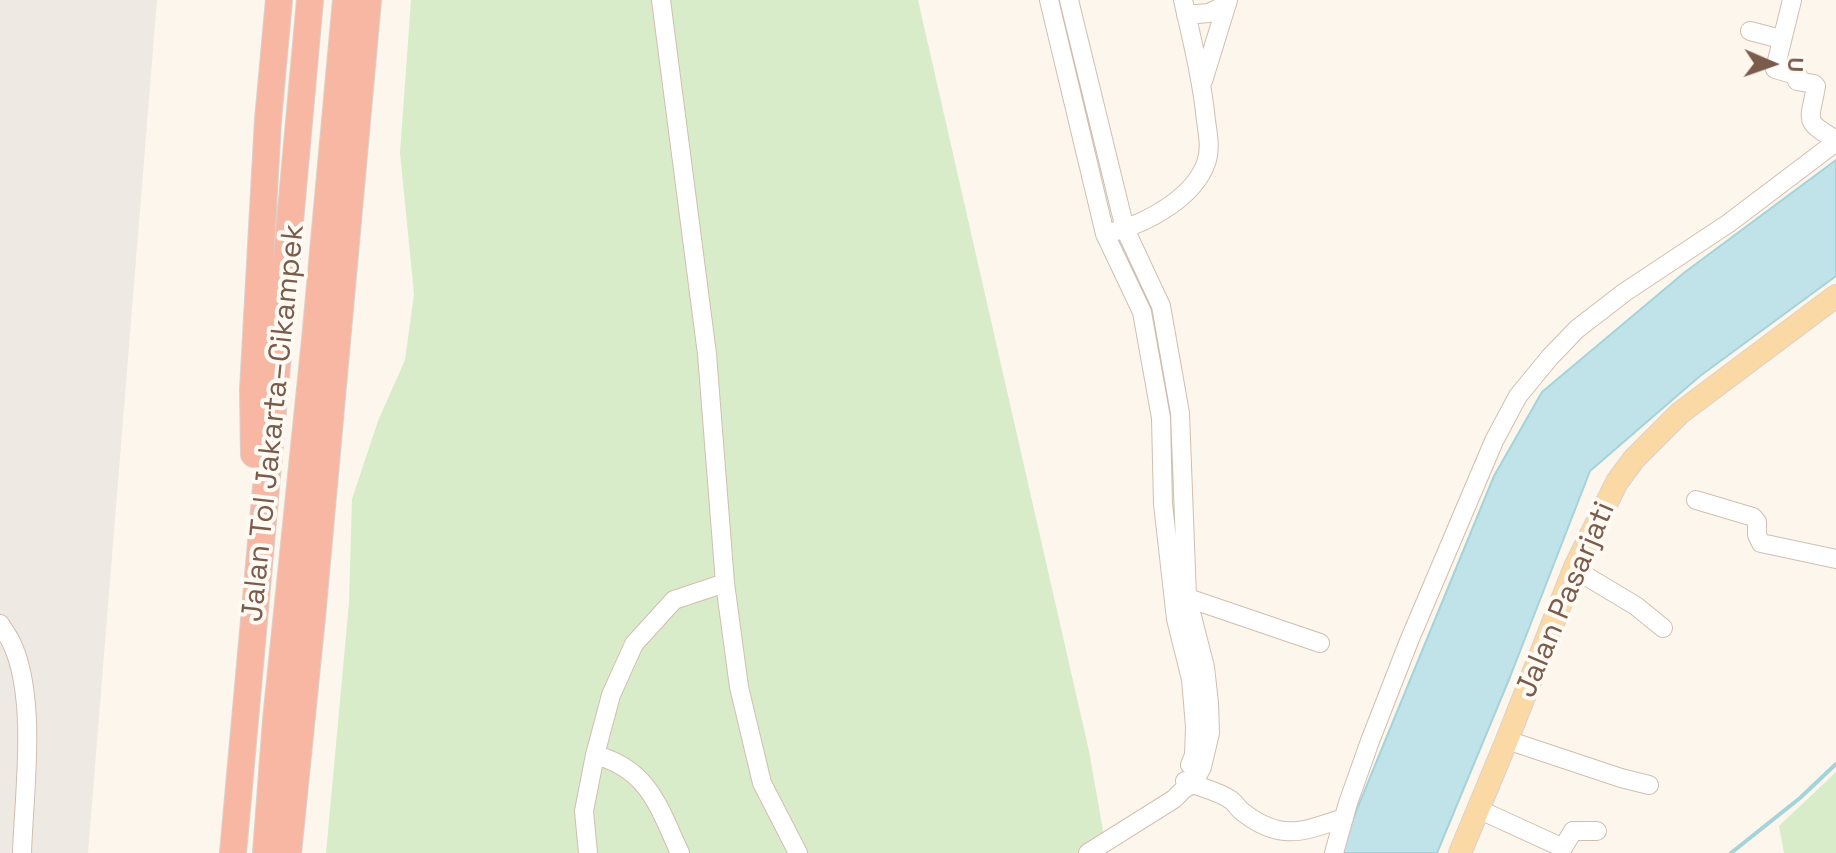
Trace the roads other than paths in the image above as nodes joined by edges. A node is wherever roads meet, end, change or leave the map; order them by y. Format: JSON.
{"nodes":[{"id":1,"x":310,"y":0,"type":"edge"},
{"id":2,"x":346,"y":0,"type":"edge"},
{"id":3,"x":368,"y":0,"type":"edge"},
{"id":4,"x":661,"y":0,"type":"edge"},
{"id":5,"x":1049,"y":0,"type":"edge"},
{"id":6,"x":1069,"y":0,"type":"edge"},
{"id":7,"x":1792,"y":0,"type":"edge"},
{"id":8,"x":1227,"y":2,"type":"edge"},
{"id":9,"x":279,"y":6,"type":"edge"},
{"id":10,"x":1185,"y":8,"type":"edge"},
{"id":11,"x":1750,"y":31,"type":"dead end"},
{"id":12,"x":1781,"y":39,"type":"junction"},
{"id":13,"x":1202,"y":84,"type":"junction"},
{"id":14,"x":1836,"y":141,"type":"edge"},
{"id":15,"x":1125,"y":229,"type":"junction"},
{"id":16,"x":1105,"y":234,"type":"junction"},
{"id":17,"x":1836,"y":296,"type":"edge"},
{"id":18,"x":1696,"y":500,"type":"dead end"},
{"id":19,"x":1836,"y":559,"type":"edge"},
{"id":20,"x":1575,"y":567,"type":"junction"},
{"id":21,"x":725,"y":583,"type":"junction"},
{"id":22,"x":1180,"y":595,"type":"junction"},
{"id":23,"x":256,"y":598,"type":"junction"},
{"id":24,"x":0,"y":624,"type":"edge"},
{"id":25,"x":1663,"y":628,"type":"dead end"},
{"id":26,"x":1320,"y":643,"type":"dead end"},
{"id":27,"x":1507,"y":740,"type":"junction"},
{"id":28,"x":595,"y":755,"type":"junction"},
{"id":29,"x":1649,"y":785,"type":"dead end"},
{"id":30,"x":1184,"y":788,"type":"junction"},
{"id":31,"x":1478,"y":809,"type":"junction"},
{"id":32,"x":1344,"y":818,"type":"junction"},
{"id":33,"x":1597,"y":831,"type":"dead end"},
{"id":34,"x":22,"y":853,"type":"edge"},
{"id":35,"x":233,"y":853,"type":"edge"},
{"id":36,"x":266,"y":853,"type":"edge"},
{"id":37,"x":288,"y":853,"type":"edge"},
{"id":38,"x":588,"y":853,"type":"edge"},
{"id":39,"x":680,"y":853,"type":"edge"},
{"id":40,"x":798,"y":853,"type":"edge"},
{"id":41,"x":1088,"y":853,"type":"edge"},
{"id":42,"x":1334,"y":853,"type":"edge"},
{"id":43,"x":1460,"y":853,"type":"edge"}],
"edges":[{"from":1,"to":23,"type":"highway","name":"Jalan Tol Jakarta–Cikampek"},
{"from":2,"to":36,"type":"highway","name":"Jalan Tol Jakarta–Cikampek"},
{"from":3,"to":37,"type":"highway"},
{"from":4,"to":21,"type":"street"},
{"from":5,"to":16,"type":"street"},
{"from":6,"to":15,"type":"street"},
{"from":7,"to":12,"type":"street"},
{"from":8,"to":10,"type":"street"},
{"from":8,"to":13,"type":"street"},
{"from":9,"to":23,"type":"highway"},
{"from":10,"to":13,"type":"street"},
{"from":11,"to":12,"type":"street"},
{"from":12,"to":14,"type":"street"},
{"from":13,"to":15,"type":"street"},
{"from":14,"to":32,"type":"street"},
{"from":15,"to":16,"type":"street"},
{"from":15,"to":22,"type":"street"},
{"from":16,"to":22,"type":"street"},
{"from":17,"to":20,"type":"main road","name":"Jalan Pasarjati"},
{"from":18,"to":19,"type":"street"},
{"from":20,"to":25,"type":"street"},
{"from":20,"to":27,"type":"main road","name":"Jalan Pasarjati"},
{"from":21,"to":28,"type":"street"},
{"from":21,"to":40,"type":"street"},
{"from":22,"to":26,"type":"street"},
{"from":22,"to":30,"type":"street"},
{"from":23,"to":35,"type":"highway","name":"Jalan Tol Jakarta–Cikampek"},
{"from":24,"to":34,"type":"street"},
{"from":27,"to":29,"type":"street"},
{"from":27,"to":31,"type":"main road","name":"Jalan Pasarjati"},
{"from":28,"to":38,"type":"street"},
{"from":28,"to":39,"type":"street"},
{"from":30,"to":32,"type":"street"},
{"from":30,"to":41,"type":"street"},
{"from":31,"to":33,"type":"street"},
{"from":31,"to":43,"type":"main road","name":"Jalan Pasarjati"},
{"from":32,"to":42,"type":"street"}]}
